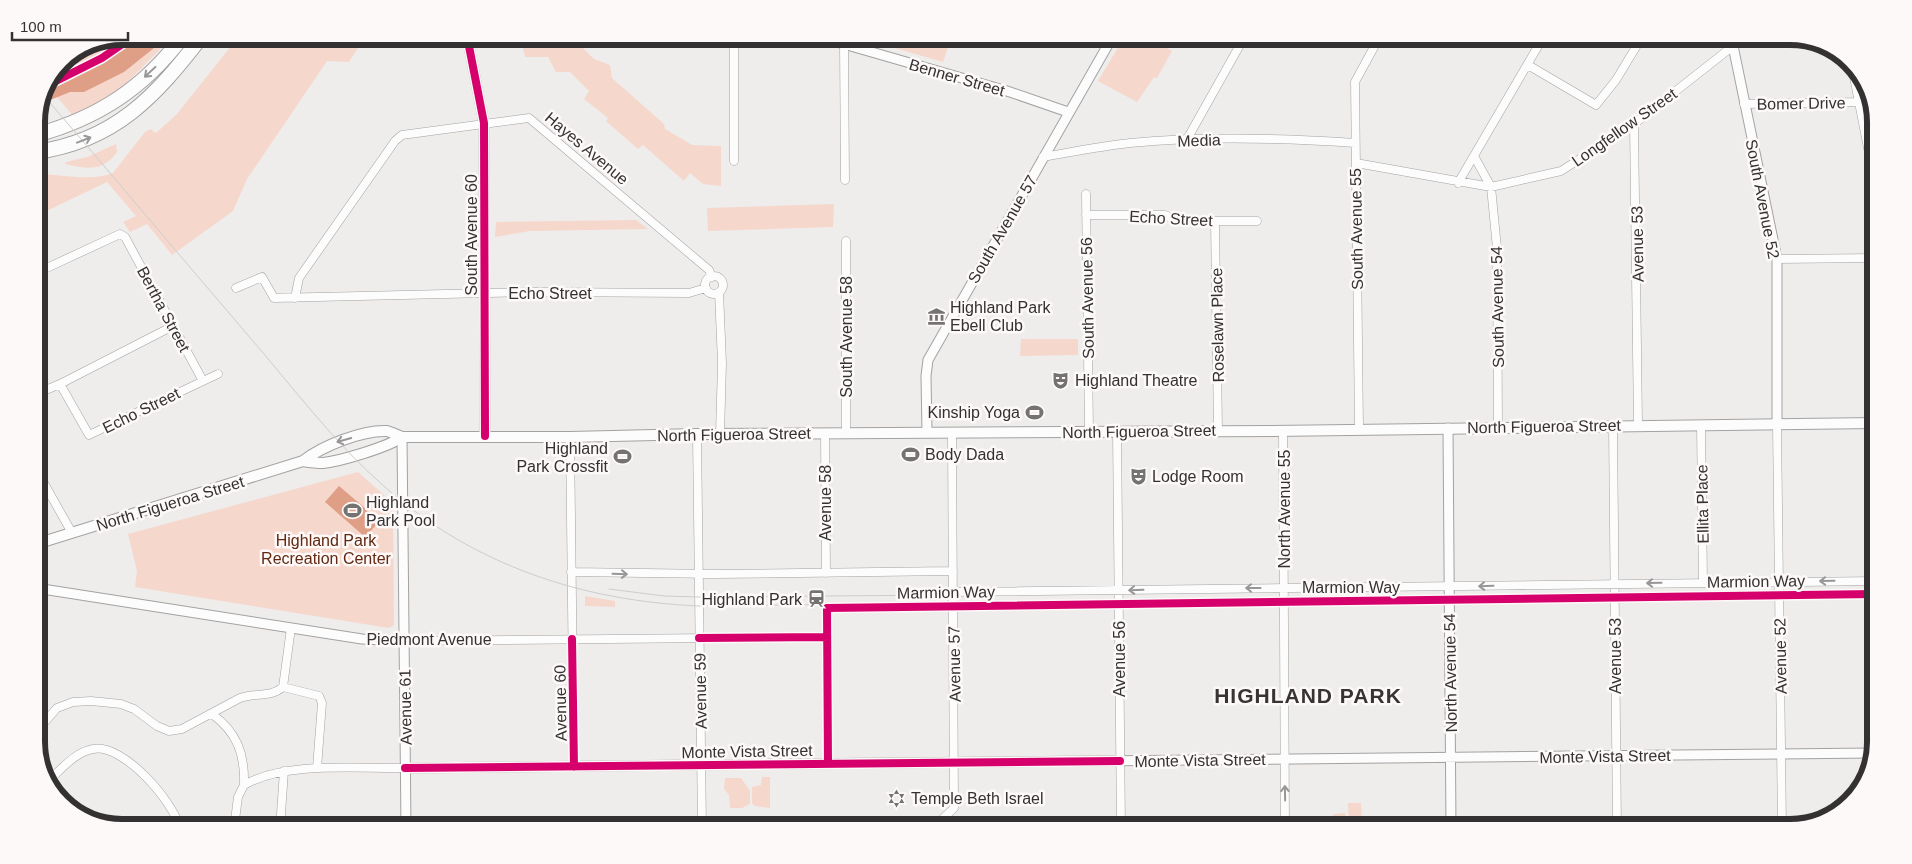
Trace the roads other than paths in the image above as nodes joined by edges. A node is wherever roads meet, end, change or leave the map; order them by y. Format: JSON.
{"nodes":[{"id":1,"x":175,"y":45,"type":"edge"},
{"id":2,"x":195,"y":45,"type":"edge"},
{"id":3,"x":469,"y":45,"type":"edge"},
{"id":4,"x":734,"y":45,"type":"edge"},
{"id":5,"x":844,"y":45,"type":"edge"},
{"id":6,"x":847,"y":45,"type":"edge"},
{"id":7,"x":1108,"y":45,"type":"edge"},
{"id":8,"x":1239,"y":45,"type":"edge"},
{"id":9,"x":1375,"y":45,"type":"edge"},
{"id":10,"x":1539,"y":45,"type":"edge"},
{"id":11,"x":1637,"y":45,"type":"edge"},
{"id":12,"x":1734,"y":46,"type":"joint"},
{"id":13,"x":1528,"y":65,"type":"junction"},
{"id":14,"x":1854,"y":79,"type":"edge"},
{"id":15,"x":1858,"y":102,"type":"junction"},
{"id":16,"x":1744,"y":104,"type":"junction"},
{"id":17,"x":1068,"y":112,"type":"junction"},
{"id":18,"x":484,"y":123,"type":"junction"},
{"id":19,"x":1634,"y":124,"type":"junction"},
{"id":20,"x":45,"y":132,"type":"edge"},
{"id":21,"x":1186,"y":141,"type":"junction"},
{"id":22,"x":1355,"y":144,"type":"junction"},
{"id":23,"x":1867,"y":146,"type":"edge"},
{"id":24,"x":45,"y":150,"type":"edge"},
{"id":25,"x":1474,"y":156,"type":"junction"},
{"id":26,"x":1043,"y":157,"type":"junction"},
{"id":27,"x":734,"y":161,"type":"dead end"},
{"id":28,"x":1356,"y":163,"type":"junction"},
{"id":29,"x":845,"y":180,"type":"dead end"},
{"id":30,"x":1458,"y":183,"type":"junction"},
{"id":31,"x":1491,"y":187,"type":"junction"},
{"id":32,"x":1086,"y":194,"type":"dead end"},
{"id":33,"x":1086,"y":215,"type":"junction"},
{"id":34,"x":1257,"y":220,"type":"dead end"},
{"id":35,"x":1216,"y":221,"type":"junction"},
{"id":36,"x":846,"y":241,"type":"dead end"},
{"id":37,"x":1867,"y":258,"type":"edge"},
{"id":38,"x":1777,"y":259,"type":"junction"},
{"id":39,"x":45,"y":269,"type":"edge"},
{"id":40,"x":712,"y":277,"type":"junction"},
{"id":41,"x":236,"y":288,"type":"dead end"},
{"id":42,"x":706,"y":288,"type":"junction"},
{"id":43,"x":719,"y":292,"type":"junction"},
{"id":44,"x":484,"y":293,"type":"junction"},
{"id":45,"x":296,"y":298,"type":"junction"},
{"id":46,"x":173,"y":326,"type":"junction"},
{"id":47,"x":218,"y":374,"type":"dead end"},
{"id":48,"x":203,"y":381,"type":"junction"},
{"id":49,"x":60,"y":384,"type":"junction"},
{"id":50,"x":45,"y":390,"type":"edge"},
{"id":51,"x":1867,"y":423,"type":"edge"},
{"id":52,"x":1777,"y":424,"type":"junction"},
{"id":53,"x":1613,"y":425,"type":"junction"},
{"id":54,"x":1638,"y":425,"type":"junction"},
{"id":55,"x":1701,"y":425,"type":"junction"},
{"id":56,"x":1498,"y":427,"type":"junction"},
{"id":57,"x":1359,"y":428,"type":"junction"},
{"id":58,"x":1448,"y":428,"type":"junction"},
{"id":59,"x":1218,"y":430,"type":"junction"},
{"id":60,"x":1283,"y":430,"type":"junction"},
{"id":61,"x":1117,"y":431,"type":"junction"},
{"id":62,"x":927,"y":432,"type":"junction"},
{"id":63,"x":952,"y":432,"type":"junction"},
{"id":64,"x":1089,"y":432,"type":"junction"},
{"id":65,"x":825,"y":433,"type":"junction"},
{"id":66,"x":846,"y":433,"type":"junction"},
{"id":67,"x":698,"y":434,"type":"junction"},
{"id":68,"x":720,"y":434,"type":"junction"},
{"id":69,"x":402,"y":436,"type":"junction"},
{"id":70,"x":485,"y":436,"type":"junction"},
{"id":71,"x":570,"y":437,"type":"junction"},
{"id":72,"x":303,"y":461,"type":"junction"},
{"id":73,"x":45,"y":485,"type":"edge"},
{"id":74,"x":72,"y":532,"type":"junction"},
{"id":75,"x":45,"y":539,"type":"edge"},
{"id":76,"x":953,"y":571,"type":"junction"},
{"id":77,"x":571,"y":572,"type":"junction"},
{"id":78,"x":826,"y":573,"type":"junction"},
{"id":79,"x":699,"y":574,"type":"junction"},
{"id":80,"x":1867,"y":580,"type":"edge"},
{"id":81,"x":1703,"y":582,"type":"junction"},
{"id":82,"x":1779,"y":582,"type":"junction"},
{"id":83,"x":1615,"y":583,"type":"junction"},
{"id":84,"x":1448,"y":587,"type":"junction"},
{"id":85,"x":1284,"y":588,"type":"junction"},
{"id":86,"x":45,"y":589,"type":"edge"},
{"id":87,"x":1118,"y":590,"type":"junction"},
{"id":88,"x":953,"y":592,"type":"junction"},
{"id":89,"x":1867,"y":594,"type":"edge"},
{"id":90,"x":1780,"y":595,"type":"junction"},
{"id":91,"x":1615,"y":598,"type":"junction"},
{"id":92,"x":1449,"y":600,"type":"junction"},
{"id":93,"x":1284,"y":601,"type":"junction"},
{"id":94,"x":1119,"y":603,"type":"junction"},
{"id":95,"x":952,"y":605,"type":"junction"},
{"id":96,"x":291,"y":628,"type":"junction"},
{"id":97,"x":826,"y":637,"type":"junction"},
{"id":98,"x":699,"y":638,"type":"junction"},
{"id":99,"x":572,"y":639,"type":"junction"},
{"id":100,"x":404,"y":641,"type":"junction"},
{"id":101,"x":282,"y":687,"type":"junction"},
{"id":102,"x":212,"y":714,"type":"junction"},
{"id":103,"x":45,"y":722,"type":"edge"},
{"id":104,"x":1866,"y":753,"type":"edge"},
{"id":105,"x":1782,"y":754,"type":"junction"},
{"id":106,"x":1616,"y":756,"type":"junction"},
{"id":107,"x":1451,"y":758,"type":"junction"},
{"id":108,"x":1284,"y":759,"type":"junction"},
{"id":109,"x":1120,"y":760,"type":"junction"},
{"id":110,"x":955,"y":762,"type":"junction"},
{"id":111,"x":828,"y":764,"type":"junction"},
{"id":112,"x":701,"y":766,"type":"junction"},
{"id":113,"x":574,"y":767,"type":"junction"},
{"id":114,"x":317,"y":768,"type":"junction"},
{"id":115,"x":405,"y":768,"type":"junction"},
{"id":116,"x":284,"y":771,"type":"junction"},
{"id":117,"x":53,"y":776,"type":"edge"},
{"id":118,"x":244,"y":785,"type":"junction"},
{"id":119,"x":176,"y":819,"type":"edge"},
{"id":120,"x":235,"y":819,"type":"edge"},
{"id":121,"x":281,"y":819,"type":"edge"},
{"id":122,"x":406,"y":819,"type":"edge"},
{"id":123,"x":702,"y":819,"type":"edge"},
{"id":124,"x":942,"y":819,"type":"edge"},
{"id":125,"x":1121,"y":819,"type":"edge"},
{"id":126,"x":1285,"y":819,"type":"edge"},
{"id":127,"x":1451,"y":819,"type":"edge"},
{"id":128,"x":1617,"y":819,"type":"edge"},
{"id":129,"x":1782,"y":819,"type":"edge"}],
"edges":[{"from":1,"to":20,"type":"highway","one_way":true},
{"from":24,"to":2,"type":"highway","one_way":true},
{"from":3,"to":18,"type":"street","name":"South Avenue 60"},
{"from":4,"to":27,"type":"street"},
{"from":5,"to":29,"type":"street"},
{"from":6,"to":17,"type":"street","name":"Benner Street"},
{"from":7,"to":17,"type":"street","name":"South Avenue 57"},
{"from":8,"to":21,"type":"street"},
{"from":9,"to":22,"type":"street","name":"South Avenue 55"},
{"from":10,"to":13,"type":"street"},
{"from":11,"to":13,"type":"street"},
{"from":12,"to":16,"type":"street","name":"South Avenue 52"},
{"from":12,"to":19,"type":"street","name":"Longfellow Street"},
{"from":13,"to":25,"type":"street"},
{"from":14,"to":15,"type":"street"},
{"from":15,"to":16,"type":"street","name":"Bomer Drive"},
{"from":15,"to":23,"type":"street"},
{"from":16,"to":38,"type":"street","name":"South Avenue 52"},
{"from":17,"to":26,"type":"street","name":"South Avenue 57"},
{"from":18,"to":40,"type":"street","name":"Hayes Avenue"},
{"from":18,"to":44,"type":"street","name":"South Avenue 60"},
{"from":18,"to":45,"type":"street","name":"Hayes Avenue"},
{"from":19,"to":31,"type":"street","name":"Longfellow Street"},
{"from":19,"to":54,"type":"street","name":"Avenue 53"},
{"from":21,"to":22,"type":"street","name":"Media"},
{"from":21,"to":26,"type":"street","name":"Media"},
{"from":22,"to":28,"type":"street","name":"South Avenue 55"},
{"from":25,"to":30,"type":"street"},
{"from":25,"to":31,"type":"street"},
{"from":26,"to":62,"type":"street","name":"South Avenue 57"},
{"from":28,"to":30,"type":"street","name":"Longfellow Street"},
{"from":28,"to":57,"type":"street","name":"South Avenue 55"},
{"from":30,"to":31,"type":"street","name":"Longfellow Street"},
{"from":31,"to":56,"type":"street","name":"South Avenue 54"},
{"from":32,"to":33,"type":"street","name":"South Avenue 56"},
{"from":33,"to":35,"type":"street","name":"Echo Street"},
{"from":33,"to":64,"type":"street","name":"South Avenue 56"},
{"from":34,"to":35,"type":"street","name":"Echo Street"},
{"from":35,"to":59,"type":"street","name":"Roselawn Place"},
{"from":36,"to":66,"type":"street","name":"South Avenue 58"},
{"from":37,"to":38,"type":"street"},
{"from":38,"to":52,"type":"street","name":"South Avenue 52"},
{"from":39,"to":46,"type":"street","name":"Bertha Street"},
{"from":40,"to":42,"type":"street"},
{"from":40,"to":43,"type":"street"},
{"from":41,"to":45,"type":"street","name":"Echo Street"},
{"from":42,"to":43,"type":"street"},
{"from":42,"to":44,"type":"street","name":"Echo Street"},
{"from":43,"to":68,"type":"street"},
{"from":44,"to":45,"type":"street","name":"Echo Street"},
{"from":44,"to":70,"type":"street","name":"South Avenue 60"},
{"from":46,"to":48,"type":"street","name":"Bertha Street"},
{"from":46,"to":49,"type":"street"},
{"from":47,"to":48,"type":"street","name":"Echo Street"},
{"from":48,"to":49,"type":"street","name":"Echo Street"},
{"from":49,"to":50,"type":"street"},
{"from":51,"to":52,"type":"main road","name":"North Figueroa Street"},
{"from":52,"to":55,"type":"main road","name":"North Figueroa Street"},
{"from":52,"to":82,"type":"street","name":"Avenue 52"},
{"from":53,"to":54,"type":"main road","name":"North Figueroa Street"},
{"from":53,"to":56,"type":"main road","name":"North Figueroa Street"},
{"from":53,"to":83,"type":"street","name":"Avenue 53"},
{"from":54,"to":55,"type":"main road","name":"North Figueroa Street"},
{"from":55,"to":81,"type":"street","name":"Ellita Place"},
{"from":56,"to":58,"type":"main road","name":"North Figueroa Street"},
{"from":57,"to":58,"type":"main road","name":"North Figueroa Street"},
{"from":57,"to":60,"type":"main road","name":"North Figueroa Street"},
{"from":58,"to":84,"type":"street","name":"North Avenue 54"},
{"from":59,"to":60,"type":"main road","name":"North Figueroa Street"},
{"from":59,"to":61,"type":"main road","name":"North Figueroa Street"},
{"from":60,"to":85,"type":"street","name":"North Avenue 55"},
{"from":61,"to":64,"type":"main road","name":"North Figueroa Street"},
{"from":61,"to":87,"type":"street","name":"Avenue 56"},
{"from":62,"to":63,"type":"main road","name":"North Figueroa Street"},
{"from":62,"to":66,"type":"main road","name":"North Figueroa Street"},
{"from":63,"to":64,"type":"main road","name":"North Figueroa Street"},
{"from":63,"to":76,"type":"street","name":"Avenue 57"},
{"from":65,"to":66,"type":"main road","name":"North Figueroa Street"},
{"from":65,"to":68,"type":"main road","name":"North Figueroa Street"},
{"from":65,"to":78,"type":"street","name":"Avenue 58"},
{"from":67,"to":68,"type":"main road","name":"North Figueroa Street"},
{"from":67,"to":71,"type":"main road","name":"North Figueroa Street"},
{"from":67,"to":79,"type":"street","name":"Avenue 59"},
{"from":69,"to":70,"type":"main road","name":"North Figueroa Street"},
{"from":69,"to":72,"type":"main road","name":"North Figueroa Street"},
{"from":69,"to":72,"type":"main road","name":"North Figueroa Street","one_way":true},
{"from":69,"to":100,"type":"street","name":"Avenue 61"},
{"from":70,"to":71,"type":"main road","name":"North Figueroa Street"},
{"from":71,"to":77,"type":"street","name":"Avenue 60"},
{"from":72,"to":74,"type":"main road","name":"North Figueroa Street"},
{"from":73,"to":74,"type":"street"},
{"from":74,"to":75,"type":"main road","name":"North Figueroa Street"},
{"from":76,"to":78,"type":"street","name":"Marmion Way"},
{"from":76,"to":88,"type":"street","name":"Avenue 57"},
{"from":77,"to":79,"type":"street","name":"Marmion Way","one_way":true},
{"from":77,"to":99,"type":"street","name":"Avenue 60"},
{"from":78,"to":79,"type":"street","name":"Marmion Way"},
{"from":79,"to":98,"type":"street","name":"Avenue 59"},
{"from":80,"to":82,"type":"street","name":"Marmion Way","one_way":true},
{"from":81,"to":82,"type":"street","name":"Marmion Way"},
{"from":81,"to":83,"type":"street","name":"Marmion Way","one_way":true},
{"from":82,"to":90,"type":"street","name":"Avenue 52"},
{"from":83,"to":84,"type":"street","name":"Marmion Way","one_way":true},
{"from":83,"to":91,"type":"street","name":"Avenue 53"},
{"from":84,"to":85,"type":"street","name":"Marmion Way"},
{"from":84,"to":92,"type":"street","name":"North Avenue 54"},
{"from":85,"to":87,"type":"street","name":"Marmion Way","one_way":true},
{"from":85,"to":93,"type":"street","name":"North Avenue 55"},
{"from":86,"to":96,"type":"street","name":"Piedmont Avenue"},
{"from":87,"to":88,"type":"street","name":"Marmion Way"},
{"from":87,"to":94,"type":"street","name":"Avenue 56"},
{"from":88,"to":95,"type":"street","name":"Avenue 57"},
{"from":89,"to":90,"type":"street","name":"Marmion Way"},
{"from":90,"to":91,"type":"street","name":"Marmion Way"},
{"from":90,"to":105,"type":"street","name":"Avenue 52"},
{"from":91,"to":92,"type":"street","name":"Marmion Way"},
{"from":91,"to":106,"type":"street","name":"Avenue 53"},
{"from":92,"to":93,"type":"street","name":"Marmion Way"},
{"from":92,"to":107,"type":"street","name":"North Avenue 54"},
{"from":93,"to":94,"type":"street","name":"Marmion Way"},
{"from":93,"to":108,"type":"street","name":"North Avenue 55"},
{"from":94,"to":95,"type":"street","name":"Marmion Way"},
{"from":94,"to":109,"type":"street","name":"Avenue 56"},
{"from":95,"to":97,"type":"street","name":"Marmion Way"},
{"from":95,"to":110,"type":"street","name":"Avenue 57"},
{"from":96,"to":100,"type":"street","name":"Piedmont Avenue"},
{"from":96,"to":101,"type":"street"},
{"from":97,"to":98,"type":"street","name":"Piedmont Avenue"},
{"from":97,"to":111,"type":"street"},
{"from":98,"to":99,"type":"street","name":"Piedmont Avenue"},
{"from":98,"to":112,"type":"street","name":"Avenue 59"},
{"from":99,"to":100,"type":"street","name":"Piedmont Avenue"},
{"from":99,"to":113,"type":"street","name":"Avenue 60"},
{"from":100,"to":115,"type":"street","name":"Avenue 61"},
{"from":101,"to":102,"type":"street"},
{"from":101,"to":114,"type":"street"},
{"from":102,"to":103,"type":"street"},
{"from":102,"to":118,"type":"street"},
{"from":104,"to":105,"type":"street","name":"Monte Vista Street"},
{"from":105,"to":106,"type":"street","name":"Monte Vista Street"},
{"from":105,"to":129,"type":"street","name":"Avenue 52"},
{"from":106,"to":107,"type":"street","name":"Monte Vista Street"},
{"from":106,"to":128,"type":"street","name":"Avenue 53"},
{"from":107,"to":108,"type":"street","name":"Monte Vista Street"},
{"from":107,"to":127,"type":"street","name":"North Avenue 54"},
{"from":108,"to":109,"type":"street","name":"Monte Vista Street"},
{"from":126,"to":108,"type":"street","name":"North Avenue 55","one_way":true},
{"from":109,"to":110,"type":"street","name":"Monte Vista Street"},
{"from":109,"to":125,"type":"street","name":"Avenue 56"},
{"from":110,"to":111,"type":"street","name":"Monte Vista Street"},
{"from":110,"to":124,"type":"street","name":"Avenue 57"},
{"from":111,"to":112,"type":"street","name":"Monte Vista Street"},
{"from":112,"to":113,"type":"street","name":"Monte Vista Street"},
{"from":112,"to":123,"type":"street","name":"Avenue 59"},
{"from":113,"to":115,"type":"street","name":"Monte Vista Street"},
{"from":114,"to":115,"type":"street","name":"Monte Vista Street"},
{"from":114,"to":116,"type":"street","name":"Monte Vista Street"},
{"from":115,"to":122,"type":"street","name":"Avenue 61"},
{"from":116,"to":118,"type":"street","name":"Monte Vista Street"},
{"from":116,"to":121,"type":"street"},
{"from":117,"to":119,"type":"street"},
{"from":118,"to":120,"type":"street"}]}
